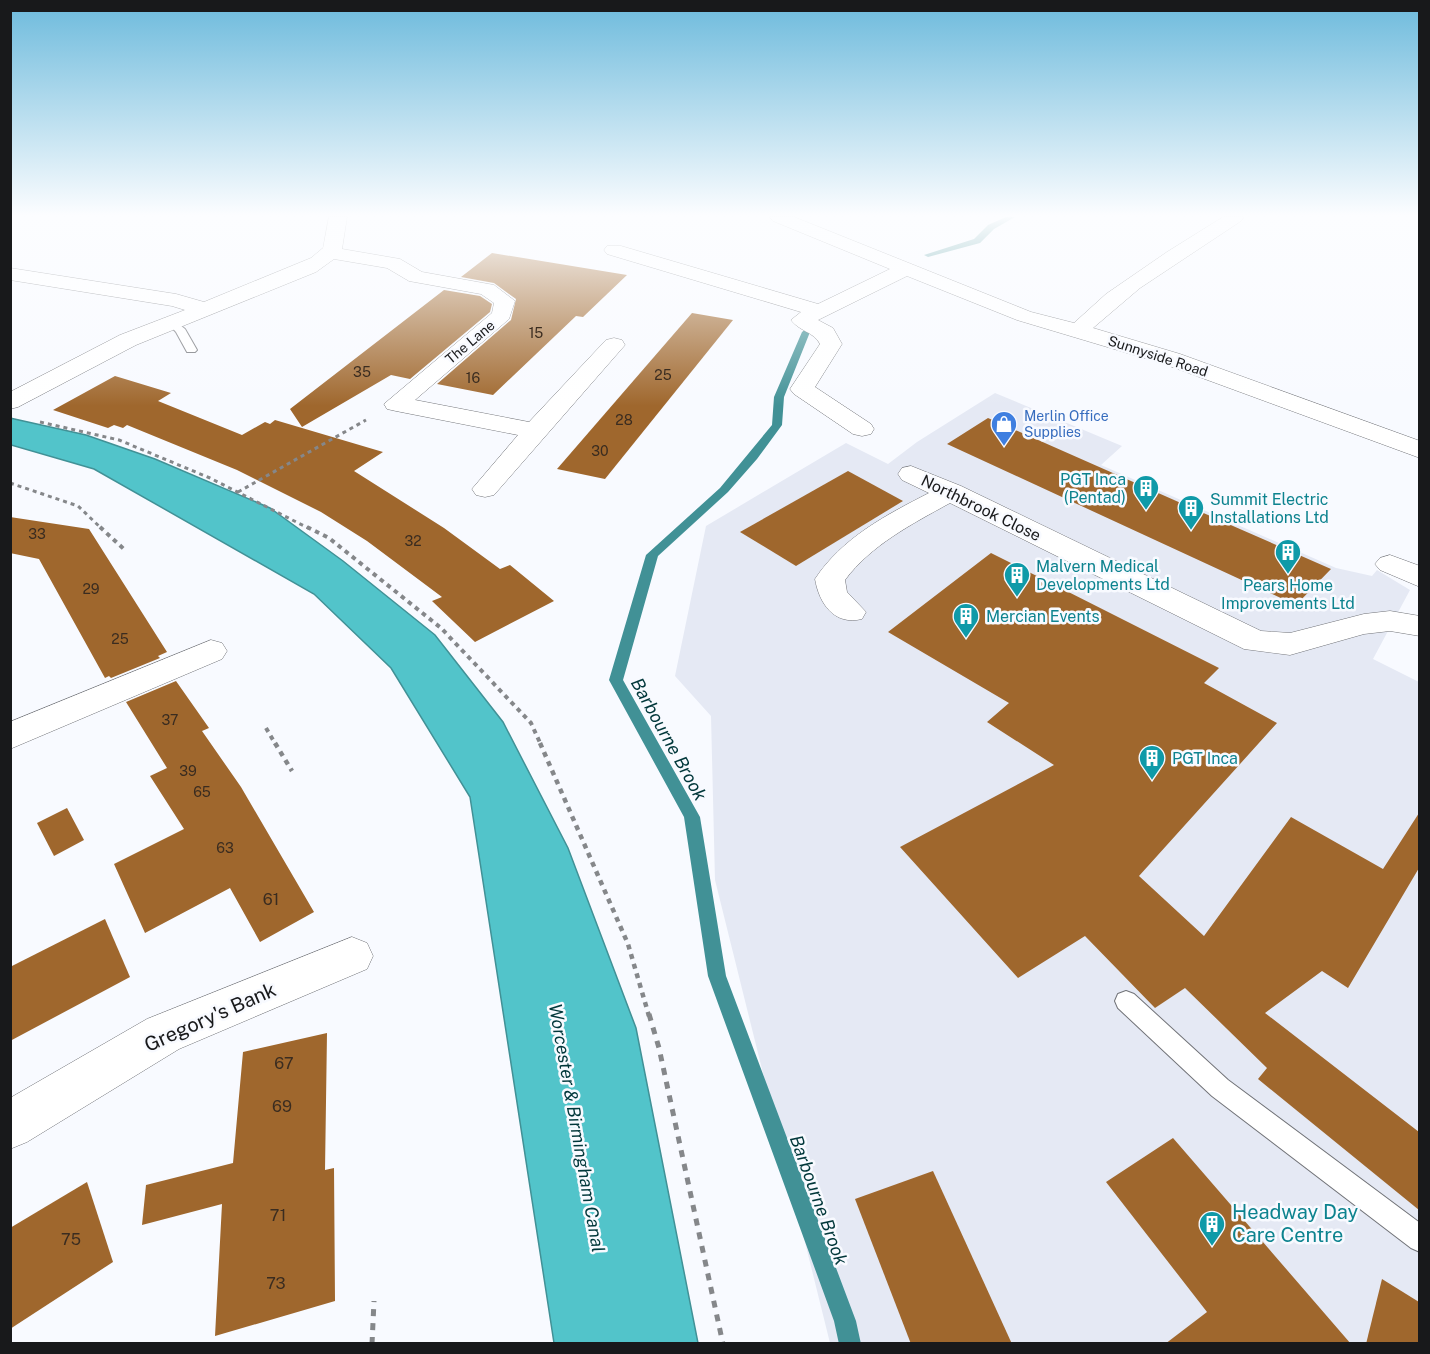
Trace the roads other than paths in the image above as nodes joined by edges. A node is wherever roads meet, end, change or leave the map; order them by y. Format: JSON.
{"nodes":[{"id":1,"x":49,"y":280,"type":"edge"},
{"id":2,"x":277,"y":280,"type":"edge"},
{"id":3,"x":435,"y":280,"type":"edge"},
{"id":4,"x":715,"y":280,"type":"edge"},
{"id":5,"x":883,"y":280,"type":"edge"},
{"id":6,"x":937,"y":280,"type":"edge"},
{"id":7,"x":1140,"y":280,"type":"edge"},
{"id":8,"x":203,"y":309,"type":"junction"},
{"id":9,"x":819,"y":311,"type":"junction"},
{"id":10,"x":171,"y":321,"type":"junction"},
{"id":11,"x":1078,"y":331,"type":"junction"},
{"id":12,"x":614,"y":345,"type":"dead end"},
{"id":13,"x":191,"y":350,"type":"dead end"},
{"id":14,"x":10,"y":402,"type":"edge"},
{"id":15,"x":862,"y":429,"type":"dead end"},
{"id":16,"x":535,"y":431,"type":"junction"},
{"id":17,"x":1419,"y":450,"type":"edge"},
{"id":18,"x":911,"y":474,"type":"dead end"},
{"id":19,"x":485,"y":489,"type":"dead end"},
{"id":20,"x":951,"y":492,"type":"junction"},
{"id":21,"x":1390,"y":564,"type":"dead end"},
{"id":22,"x":1419,"y":578,"type":"edge"},
{"id":23,"x":851,"y":612,"type":"dead end"},
{"id":24,"x":1419,"y":626,"type":"edge"},
{"id":25,"x":211,"y":651,"type":"dead end"},
{"id":26,"x":10,"y":736,"type":"edge"},
{"id":27,"x":352,"y":956,"type":"dead end"},
{"id":28,"x":1126,"y":1001,"type":"dead end"},
{"id":29,"x":10,"y":1125,"type":"edge"},
{"id":30,"x":1419,"y":1239,"type":"edge"}],
"edges":[{"from":1,"to":8,"type":"street"},
{"from":2,"to":8,"type":"street"},
{"from":3,"to":16,"type":"street","name":"The Lane"},
{"from":4,"to":9,"type":"street"},
{"from":5,"to":9,"type":"street"},
{"from":6,"to":11,"type":"street"},
{"from":7,"to":11,"type":"street","name":"Sunnyside Road"},
{"from":8,"to":10,"type":"street"},
{"from":9,"to":15,"type":"street"},
{"from":10,"to":13,"type":"lane"},
{"from":10,"to":14,"type":"street"},
{"from":11,"to":17,"type":"street","name":"Sunnyside Road"},
{"from":12,"to":16,"type":"street"},
{"from":16,"to":19,"type":"street"},
{"from":18,"to":20,"type":"street","name":"Northbrook Close"},
{"from":20,"to":23,"type":"street"},
{"from":20,"to":24,"type":"street","name":"Northbrook Close"},
{"from":21,"to":22,"type":"street"},
{"from":25,"to":26,"type":"street"},
{"from":27,"to":29,"type":"street","name":"Gregory's Bank"},
{"from":28,"to":30,"type":"lane"}]}
